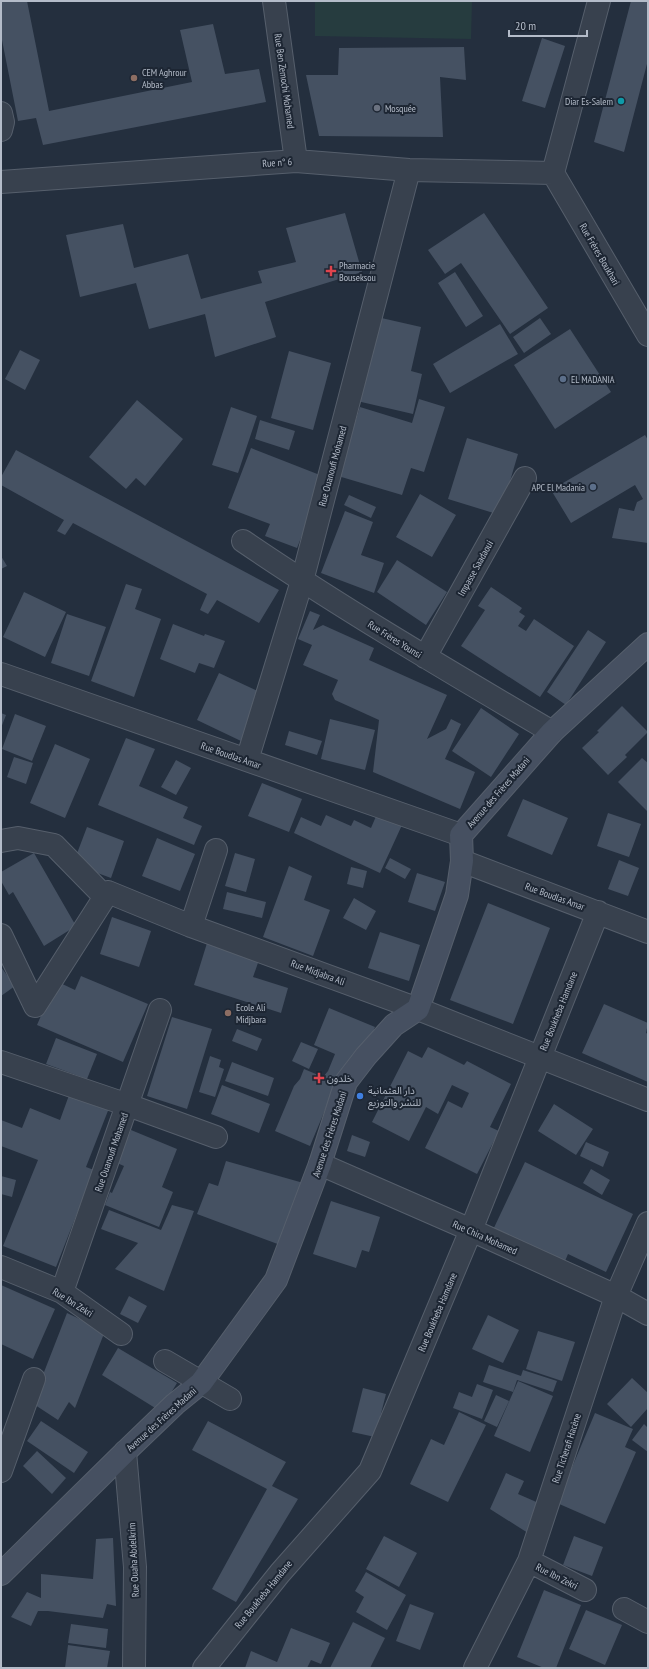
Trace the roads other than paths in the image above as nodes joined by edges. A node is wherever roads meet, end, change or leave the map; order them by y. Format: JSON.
{"nodes":[{"id":1,"x":274,"y":1,"type":"edge"},
{"id":2,"x":599,"y":1,"type":"edge"},
{"id":3,"x":1,"y":113,"type":"edge"},
{"id":4,"x":1,"y":130,"type":"edge"},
{"id":5,"x":296,"y":161,"type":"junction"},
{"id":6,"x":409,"y":170,"type":"junction"},
{"id":7,"x":553,"y":172,"type":"junction"},
{"id":8,"x":1,"y":182,"type":"edge"},
{"id":9,"x":648,"y":335,"type":"edge"},
{"id":10,"x":525,"y":478,"type":"dead end"},
{"id":11,"x":243,"y":541,"type":"dead end"},
{"id":12,"x":302,"y":581,"type":"junction"},
{"id":13,"x":648,"y":644,"type":"edge"},
{"id":14,"x":425,"y":658,"type":"junction"},
{"id":15,"x":1,"y":674,"type":"edge"},
{"id":16,"x":552,"y":732,"type":"junction"},
{"id":17,"x":247,"y":760,"type":"junction"},
{"id":18,"x":461,"y":835,"type":"junction"},
{"id":19,"x":1,"y":841,"type":"edge"},
{"id":20,"x":216,"y":850,"type":"dead end"},
{"id":21,"x":462,"y":861,"type":"junction"},
{"id":22,"x":108,"y":892,"type":"junction"},
{"id":23,"x":598,"y":912,"type":"junction"},
{"id":24,"x":191,"y":926,"type":"junction"},
{"id":25,"x":648,"y":932,"type":"edge"},
{"id":26,"x":1,"y":935,"type":"edge"},
{"id":27,"x":418,"y":1008,"type":"junction"},
{"id":28,"x":160,"y":1010,"type":"dead end"},
{"id":29,"x":540,"y":1057,"type":"junction"},
{"id":30,"x":1,"y":1062,"type":"edge"},
{"id":31,"x":648,"y":1100,"type":"edge"},
{"id":32,"x":128,"y":1105,"type":"junction"},
{"id":33,"x":216,"y":1137,"type":"dead end"},
{"id":34,"x":320,"y":1164,"type":"junction"},
{"id":35,"x":648,"y":1223,"type":"edge"},
{"id":36,"x":471,"y":1230,"type":"junction"},
{"id":37,"x":1,"y":1267,"type":"edge"},
{"id":38,"x":62,"y":1292,"type":"junction"},
{"id":39,"x":616,"y":1296,"type":"junction"},
{"id":40,"x":648,"y":1314,"type":"edge"},
{"id":41,"x":121,"y":1334,"type":"dead end"},
{"id":42,"x":165,"y":1361,"type":"dead end"},
{"id":43,"x":34,"y":1378,"type":"dead end"},
{"id":44,"x":201,"y":1383,"type":"junction"},
{"id":45,"x":230,"y":1399,"type":"dead end"},
{"id":46,"x":125,"y":1452,"type":"junction"},
{"id":47,"x":1,"y":1471,"type":"edge"},
{"id":48,"x":529,"y":1561,"type":"junction"},
{"id":49,"x":1,"y":1574,"type":"edge"},
{"id":50,"x":585,"y":1590,"type":"dead end"},
{"id":51,"x":624,"y":1609,"type":"dead end"},
{"id":52,"x":648,"y":1622,"type":"edge"},
{"id":53,"x":134,"y":1668,"type":"edge"},
{"id":54,"x":204,"y":1668,"type":"edge"},
{"id":55,"x":475,"y":1668,"type":"edge"}],
"edges":[{"from":1,"to":5,"type":"street","name":"Rue Ben Zemochi Mohamed"},
{"from":2,"to":7,"type":"street"},
{"from":3,"to":4,"type":"street"},
{"from":5,"to":6,"type":"street","name":"Rue n° 6"},
{"from":5,"to":8,"type":"street","name":"Rue n° 6"},
{"from":6,"to":7,"type":"street","name":"Rue n° 6"},
{"from":6,"to":12,"type":"street","name":"Rue Ouanoufi Mohamed"},
{"from":7,"to":9,"type":"street","name":"Rue Frères Boukhari"},
{"from":10,"to":14,"type":"street","name":"Impasse Saadaoui"},
{"from":11,"to":12,"type":"street","name":"Rue Frères Younsi"},
{"from":12,"to":14,"type":"street","name":"Rue Frères Younsi"},
{"from":12,"to":17,"type":"street","name":"Rue Ouanoufi Mohamed"},
{"from":13,"to":16,"type":"street","name":"Avenue des Frères Madani"},
{"from":14,"to":16,"type":"street","name":"Rue Frères Younsi"},
{"from":15,"to":17,"type":"street","name":"Rue Boudlas Amar"},
{"from":16,"to":18,"type":"street","name":"Avenue des Frères Madani"},
{"from":17,"to":18,"type":"street","name":"Rue Boudlas Amar"},
{"from":18,"to":21,"type":"street","name":"Avenue des Frères Madani"},
{"from":19,"to":22,"type":"street","name":"Rue Midjabra Ali"},
{"from":20,"to":24,"type":"street"},
{"from":21,"to":23,"type":"street","name":"Rue Boudlas Amar"},
{"from":21,"to":27,"type":"street","name":"Avenue des Frères Madani"},
{"from":22,"to":24,"type":"street","name":"Rue Midjabra Ali"},
{"from":22,"to":26,"type":"street"},
{"from":23,"to":25,"type":"street","name":"Rue Boudlas Amar"},
{"from":23,"to":29,"type":"street","name":"Rue Boukheba Hamdane"},
{"from":24,"to":27,"type":"street","name":"Rue Midjabra Ali"},
{"from":27,"to":29,"type":"street","name":"Rue Midjabra Ali"},
{"from":27,"to":34,"type":"street","name":"Avenue des Frères Madani"},
{"from":28,"to":32,"type":"street","name":"Rue Ouanoufi Mohamed"},
{"from":29,"to":31,"type":"street","name":"Rue Midjabra Ali"},
{"from":29,"to":36,"type":"street","name":"Rue Boukheba Hamdane"},
{"from":30,"to":32,"type":"street"},
{"from":32,"to":33,"type":"street"},
{"from":32,"to":38,"type":"street","name":"Rue Ouanoufi Mohamed"},
{"from":34,"to":36,"type":"street","name":"Rue Chira Mohamed"},
{"from":34,"to":44,"type":"street","name":"Avenue des Frères Madani"},
{"from":35,"to":39,"type":"street","name":"Rue Ticherafi Hacène"},
{"from":36,"to":39,"type":"street","name":"Rue Chira Mohamed"},
{"from":36,"to":54,"type":"street","name":"Rue Boukheba Hamdane"},
{"from":37,"to":38,"type":"street","name":"Rue Ibn Zekri"},
{"from":38,"to":41,"type":"street","name":"Rue Ibn Zekri"},
{"from":39,"to":40,"type":"street","name":"Rue Chira Mohamed"},
{"from":39,"to":48,"type":"street","name":"Rue Ticherafi Hacène"},
{"from":42,"to":44,"type":"street"},
{"from":43,"to":47,"type":"street"},
{"from":44,"to":45,"type":"street"},
{"from":44,"to":46,"type":"street","name":"Avenue des Frères Madani"},
{"from":46,"to":49,"type":"street","name":"Avenue des Frères Madani"},
{"from":46,"to":53,"type":"street","name":"Rue Ouaha Abdelkrim"},
{"from":48,"to":50,"type":"street","name":"Rue Ibn Zekri"},
{"from":48,"to":55,"type":"street","name":"Rue Ticherafi Hacène"},
{"from":51,"to":52,"type":"street"}]}
